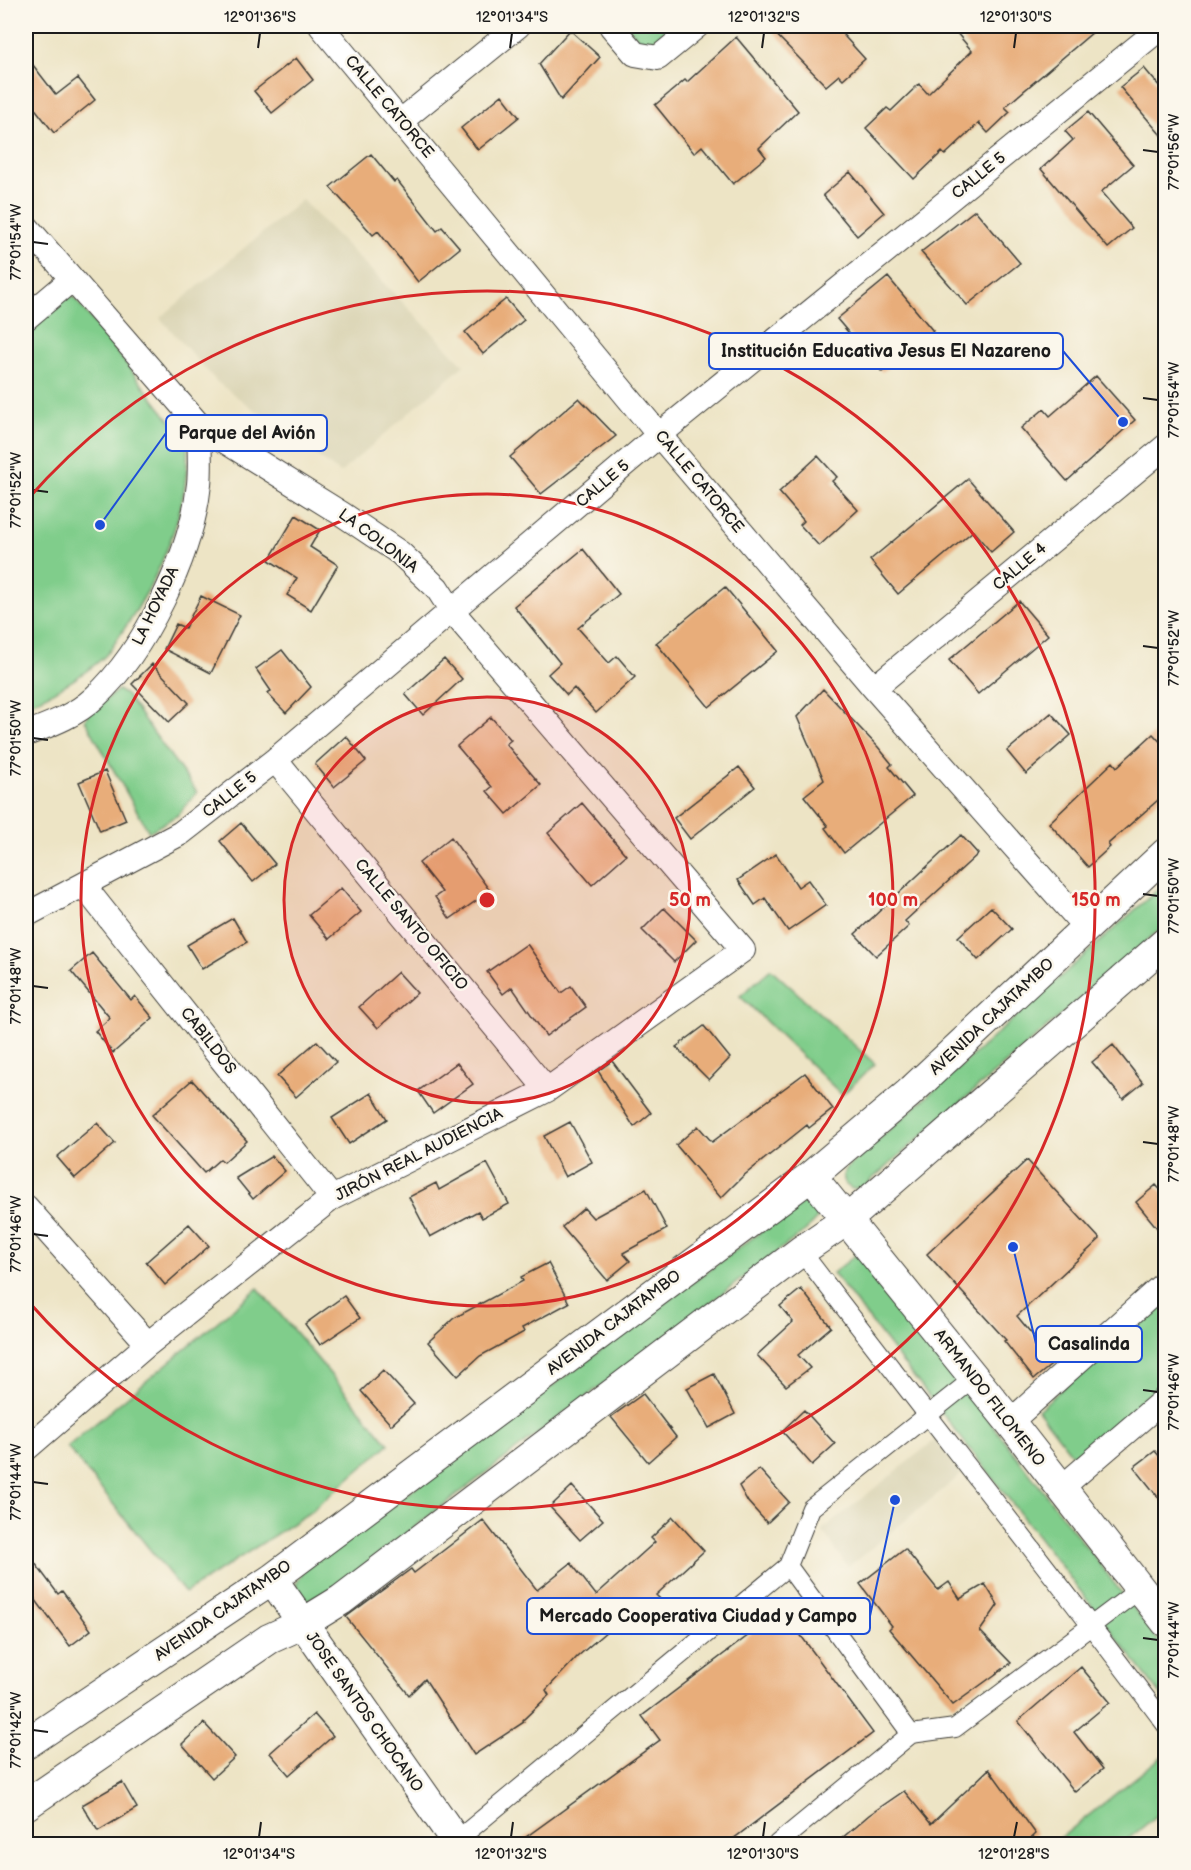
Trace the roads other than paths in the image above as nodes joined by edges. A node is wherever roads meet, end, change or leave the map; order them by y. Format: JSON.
{"nodes":[{"id":1,"x":321,"y":26,"type":"edge"},
{"id":2,"x":518,"y":26,"type":"edge"},
{"id":3,"x":611,"y":26,"type":"edge"},
{"id":4,"x":697,"y":26,"type":"edge"},
{"id":5,"x":1162,"y":26,"type":"edge"},
{"id":6,"x":401,"y":122,"type":"junction"},
{"id":7,"x":26,"y":226,"type":"edge"},
{"id":8,"x":71,"y":280,"type":"junction"},
{"id":9,"x":26,"y":318,"type":"edge"},
{"id":10,"x":199,"y":425,"type":"junction"},
{"id":11,"x":659,"y":435,"type":"junction"},
{"id":12,"x":1166,"y":446,"type":"edge"},
{"id":13,"x":452,"y":611,"type":"junction"},
{"id":14,"x":874,"y":688,"type":"junction"},
{"id":15,"x":26,"y":735,"type":"edge"},
{"id":16,"x":275,"y":760,"type":"junction"},
{"id":17,"x":1166,"y":853,"type":"edge"},
{"id":18,"x":84,"y":885,"type":"junction"},
{"id":19,"x":26,"y":915,"type":"edge"},
{"id":20,"x":1087,"y":929,"type":"junction"},
{"id":21,"x":1166,"y":942,"type":"edge"},
{"id":22,"x":743,"y":950,"type":"joint"},
{"id":23,"x":547,"y":1090,"type":"junction"},
{"id":24,"x":811,"y":1176,"type":"junction"},
{"id":25,"x":332,"y":1198,"type":"junction"},
{"id":26,"x":26,"y":1207,"type":"edge"},
{"id":27,"x":848,"y":1219,"type":"junction"},
{"id":28,"x":801,"y":1251,"type":"junction"},
{"id":29,"x":1166,"y":1282,"type":"edge"},
{"id":30,"x":148,"y":1344,"type":"junction"},
{"id":31,"x":974,"y":1379,"type":"junction"},
{"id":32,"x":1166,"y":1398,"type":"edge"},
{"id":33,"x":927,"y":1417,"type":"junction"},
{"id":34,"x":1010,"y":1422,"type":"junction"},
{"id":35,"x":26,"y":1449,"type":"edge"},
{"id":36,"x":1060,"y":1489,"type":"junction"},
{"id":37,"x":788,"y":1566,"type":"junction"},
{"id":38,"x":272,"y":1579,"type":"junction"},
{"id":39,"x":1140,"y":1589,"type":"junction"},
{"id":40,"x":1166,"y":1622,"type":"edge"},
{"id":41,"x":302,"y":1624,"type":"junction"},
{"id":42,"x":1092,"y":1625,"type":"junction"},
{"id":43,"x":1166,"y":1725,"type":"edge"},
{"id":44,"x":911,"y":1734,"type":"junction"},
{"id":45,"x":26,"y":1744,"type":"edge"},
{"id":46,"x":26,"y":1806,"type":"edge"},
{"id":47,"x":457,"y":1843,"type":"edge"},
{"id":48,"x":777,"y":1845,"type":"edge"}],
"edges":[{"from":1,"to":6,"type":"street","name":"CALLE CATORCE"},
{"from":2,"to":6,"type":"street"},
{"from":3,"to":4,"type":"street"},
{"from":5,"to":11,"type":"street","name":"CALLE 5"},
{"from":6,"to":11,"type":"street","name":"CALLE CATORCE"},
{"from":7,"to":8,"type":"street","name":"LA COLONIA"},
{"from":8,"to":9,"type":"street"},
{"from":8,"to":10,"type":"street","name":"LA COLONIA"},
{"from":10,"to":13,"type":"street","name":"LA COLONIA"},
{"from":10,"to":15,"type":"street","name":"LA HOYADA"},
{"from":11,"to":13,"type":"street","name":"CALLE 5"},
{"from":11,"to":14,"type":"street","name":"CALLE CATORCE"},
{"from":12,"to":14,"type":"street","name":"CALLE 4"},
{"from":13,"to":16,"type":"street","name":"CALLE 5"},
{"from":13,"to":22,"type":"street","name":"LA COLONIA"},
{"from":14,"to":20,"type":"street","name":"CALLE CATORCE"},
{"from":16,"to":18,"type":"street","name":"CALLE 5"},
{"from":16,"to":23,"type":"street","name":"CALLE SANTO OFICIO"},
{"from":17,"to":20,"type":"street","name":"AVENIDA CAJATAMBO"},
{"from":18,"to":19,"type":"street","name":"CALLE 5"},
{"from":18,"to":25,"type":"street","name":"CABILDOS"},
{"from":20,"to":24,"type":"street","name":"AVENIDA CAJATAMBO"},
{"from":21,"to":27,"type":"street"},
{"from":22,"to":23,"type":"street","name":"JIRÓN REAL AUDIENCIA"},
{"from":23,"to":25,"type":"street","name":"JIRÓN REAL AUDIENCIA"},
{"from":24,"to":27,"type":"street","name":"ARMANDO FILOMENO"},
{"from":24,"to":38,"type":"street","name":"AVENIDA CAJATAMBO"},
{"from":25,"to":30,"type":"street","name":"JIRÓN REAL AUDIENCIA"},
{"from":26,"to":30,"type":"street"},
{"from":27,"to":28,"type":"street"},
{"from":27,"to":31,"type":"street","name":"ARMANDO FILOMENO"},
{"from":28,"to":33,"type":"street"},
{"from":28,"to":41,"type":"street"},
{"from":29,"to":34,"type":"street"},
{"from":30,"to":35,"type":"street","name":"JIRÓN REAL AUDIENCIA"},
{"from":31,"to":33,"type":"street"},
{"from":31,"to":34,"type":"street","name":"ARMANDO FILOMENO"},
{"from":32,"to":36,"type":"street"},
{"from":33,"to":37,"type":"street"},
{"from":33,"to":42,"type":"street"},
{"from":34,"to":36,"type":"street","name":"ARMANDO FILOMENO"},
{"from":36,"to":39,"type":"street","name":"ARMANDO FILOMENO"},
{"from":37,"to":44,"type":"street"},
{"from":37,"to":47,"type":"street"},
{"from":38,"to":41,"type":"street","name":"JOSE SANTOS CHOCANO"},
{"from":38,"to":45,"type":"street","name":"AVENIDA CAJATAMBO"},
{"from":39,"to":40,"type":"street","name":"ARMANDO FILOMENO"},
{"from":39,"to":42,"type":"street"},
{"from":41,"to":46,"type":"street"},
{"from":41,"to":47,"type":"street","name":"JOSE SANTOS CHOCANO"},
{"from":42,"to":43,"type":"street"},
{"from":42,"to":44,"type":"street"},
{"from":44,"to":48,"type":"street"}]}
